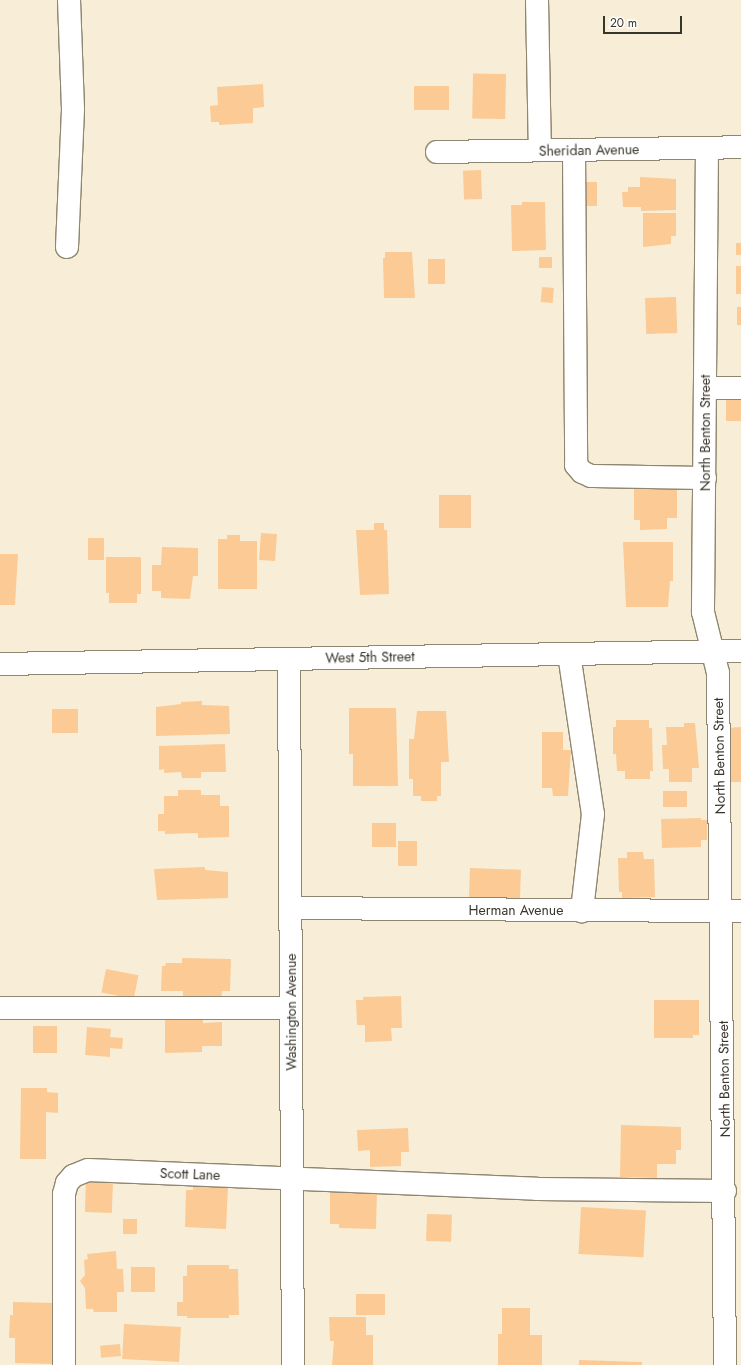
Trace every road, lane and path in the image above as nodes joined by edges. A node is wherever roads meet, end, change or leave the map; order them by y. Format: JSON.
{"nodes":[{"id":1,"x":69,"y":0,"type":"edge"},
{"id":2,"x":537,"y":0,"type":"edge"},
{"id":3,"x":741,"y":147,"type":"edge"},
{"id":4,"x":707,"y":148,"type":"junction"},
{"id":5,"x":540,"y":150,"type":"junction"},
{"id":6,"x":574,"y":150,"type":"junction"},
{"id":7,"x":437,"y":152,"type":"dead end"},
{"id":8,"x":67,"y":247,"type":"dead end"},
{"id":9,"x":705,"y":388,"type":"junction"},
{"id":10,"x":741,"y":388,"type":"edge"},
{"id":11,"x":705,"y":478,"type":"junction"},
{"id":12,"x":741,"y":651,"type":"edge"},
{"id":13,"x":711,"y":652,"type":"junction"},
{"id":14,"x":569,"y":654,"type":"junction"},
{"id":15,"x":289,"y":659,"type":"junction"},
{"id":16,"x":0,"y":664,"type":"edge"},
{"id":17,"x":290,"y":908,"type":"junction"},
{"id":18,"x":582,"y":910,"type":"junction"},
{"id":19,"x":732,"y":911,"type":"edge"},
{"id":20,"x":0,"y":1008,"type":"edge"},
{"id":21,"x":291,"y":1008,"type":"junction"},
{"id":22,"x":291,"y":1178,"type":"junction"},
{"id":23,"x":725,"y":1191,"type":"junction"},
{"id":24,"x":64,"y":1365,"type":"edge"},
{"id":25,"x":293,"y":1365,"type":"edge"},
{"id":26,"x":725,"y":1365,"type":"edge"}],
"edges":[{"from":1,"to":8,"type":"street"},
{"from":2,"to":5,"type":"street"},
{"from":3,"to":4,"type":"street","name":"Sheridan Avenue"},
{"from":4,"to":6,"type":"street","name":"Sheridan Avenue"},
{"from":4,"to":9,"type":"street","name":"North Benton Street"},
{"from":5,"to":6,"type":"street","name":"Sheridan Avenue"},
{"from":5,"to":7,"type":"street","name":"Sheridan Avenue"},
{"from":6,"to":11,"type":"street"},
{"from":9,"to":10,"type":"street"},
{"from":9,"to":11,"type":"street","name":"North Benton Street"},
{"from":11,"to":13,"type":"street","name":"North Benton Street"},
{"from":12,"to":13,"type":"street","name":"West 5th Street"},
{"from":13,"to":14,"type":"street","name":"West 5th Street"},
{"from":13,"to":19,"type":"street","name":"North Benton Street"},
{"from":14,"to":15,"type":"street","name":"West 5th Street"},
{"from":14,"to":18,"type":"street"},
{"from":15,"to":16,"type":"street","name":"West 5th Street"},
{"from":15,"to":17,"type":"street","name":"Washington Avenue"},
{"from":17,"to":18,"type":"street","name":"Herman Avenue"},
{"from":17,"to":21,"type":"street","name":"Washington Avenue"},
{"from":18,"to":19,"type":"street","name":"Herman Avenue"},
{"from":19,"to":23,"type":"street","name":"North Benton Street"},
{"from":20,"to":21,"type":"street"},
{"from":21,"to":22,"type":"street","name":"Washington Avenue"},
{"from":22,"to":23,"type":"street","name":"Scott Lane"},
{"from":22,"to":24,"type":"street","name":"Scott Lane"},
{"from":22,"to":25,"type":"street","name":"Washington Avenue"},
{"from":23,"to":26,"type":"street","name":"North Benton Street"}]}
